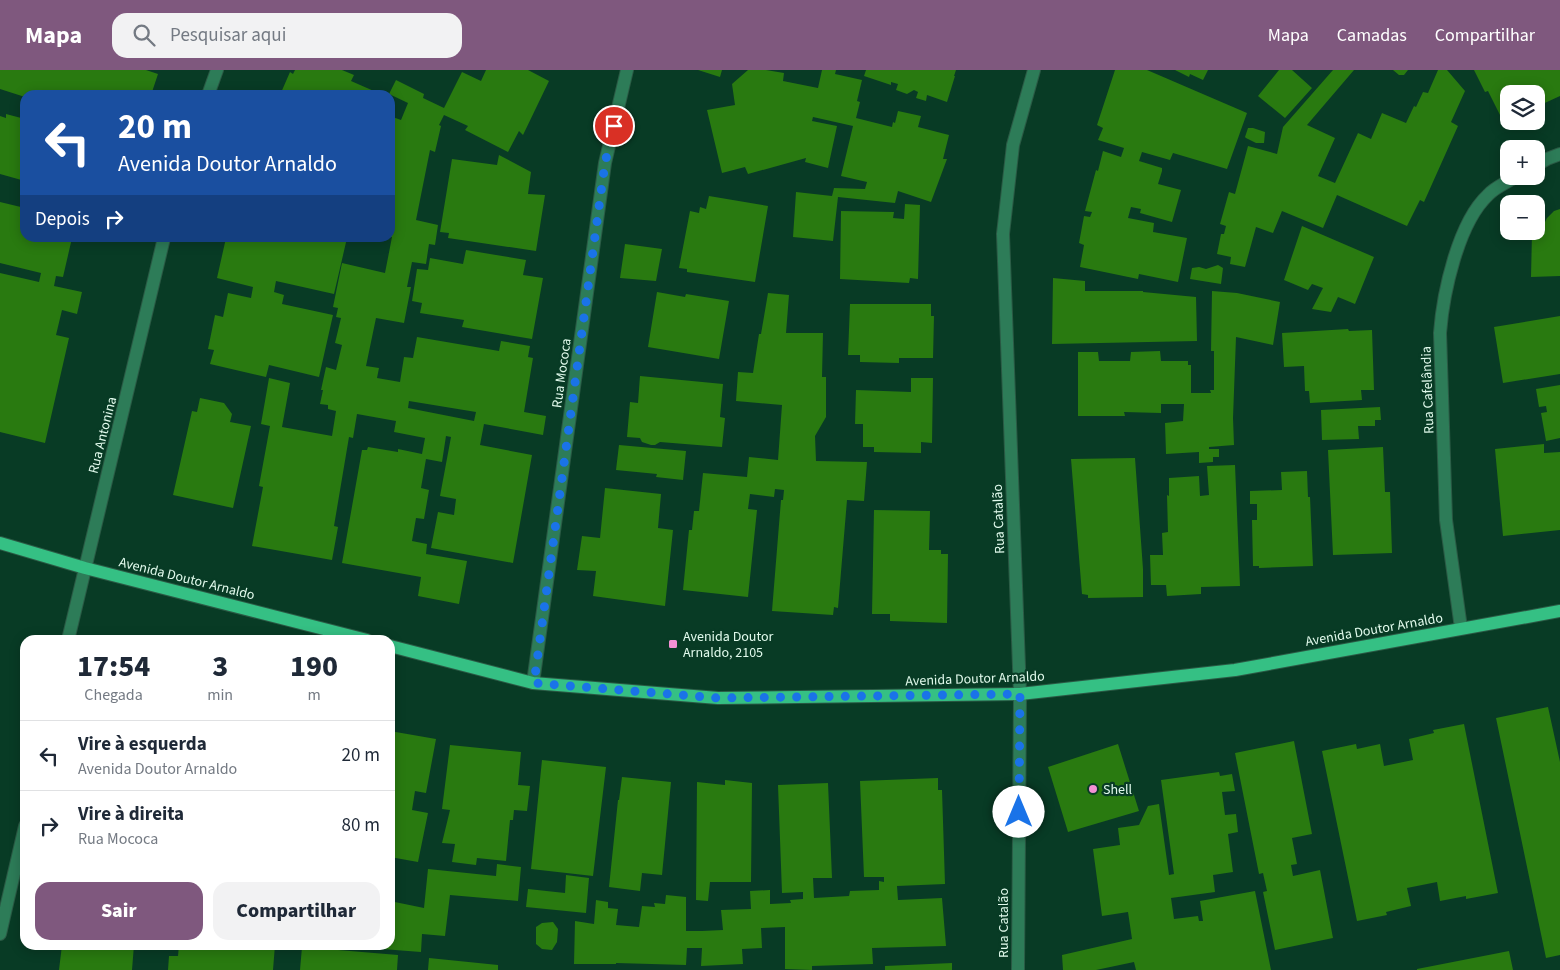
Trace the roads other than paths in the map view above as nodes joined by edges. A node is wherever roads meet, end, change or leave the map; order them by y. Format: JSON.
{"nodes":[{"id":1,"x":217,"y":70,"type":"edge"},
{"id":2,"x":627,"y":70,"type":"edge"},
{"id":3,"x":1034,"y":70,"type":"edge"},
{"id":4,"x":210,"y":90,"type":"edge"},
{"id":5,"x":1560,"y":154,"type":"edge"},
{"id":6,"x":1545,"y":160,"type":"edge"},
{"id":7,"x":1502,"y":185,"type":"edge"},
{"id":8,"x":163,"y":242,"type":"edge"},
{"id":9,"x":0,"y":543,"type":"edge"},
{"id":10,"x":85,"y":568,"type":"junction"},
{"id":11,"x":1560,"y":611,"type":"edge"},
{"id":12,"x":1461,"y":628,"type":"junction"},
{"id":13,"x":69,"y":635,"type":"edge"},
{"id":14,"x":347,"y":635,"type":"edge"},
{"id":15,"x":395,"y":647,"type":"edge"},
{"id":16,"x":534,"y":683,"type":"junction"},
{"id":17,"x":1020,"y":694,"type":"junction"},
{"id":18,"x":20,"y":848,"type":"edge"},
{"id":19,"x":0,"y":934,"type":"edge"},
{"id":20,"x":1018,"y":970,"type":"edge"}],
"edges":[{"from":1,"to":4,"type":"street"},
{"from":2,"to":16,"type":"street","name":"Rua Mococa"},
{"from":3,"to":17,"type":"street","name":"Rua Catalão"},
{"from":5,"to":6,"type":"street"},
{"from":7,"to":12,"type":"street","name":"Rua Cafelândia"},
{"from":8,"to":10,"type":"street","name":"Rua Antonina"},
{"from":9,"to":10,"type":"main road","name":"Avenida Doutor Arnaldo"},
{"from":10,"to":13,"type":"street","name":"Rua Antonina"},
{"from":10,"to":14,"type":"main road","name":"Avenida Doutor Arnaldo"},
{"from":11,"to":12,"type":"main road","name":"Avenida Doutor Arnaldo"},
{"from":12,"to":17,"type":"main road","name":"Avenida Doutor Arnaldo"},
{"from":15,"to":16,"type":"main road","name":"Avenida Doutor Arnaldo"},
{"from":16,"to":17,"type":"main road","name":"Avenida Doutor Arnaldo"},
{"from":17,"to":20,"type":"street","name":"Rua Catalão"},
{"from":18,"to":19,"type":"street"}]}
